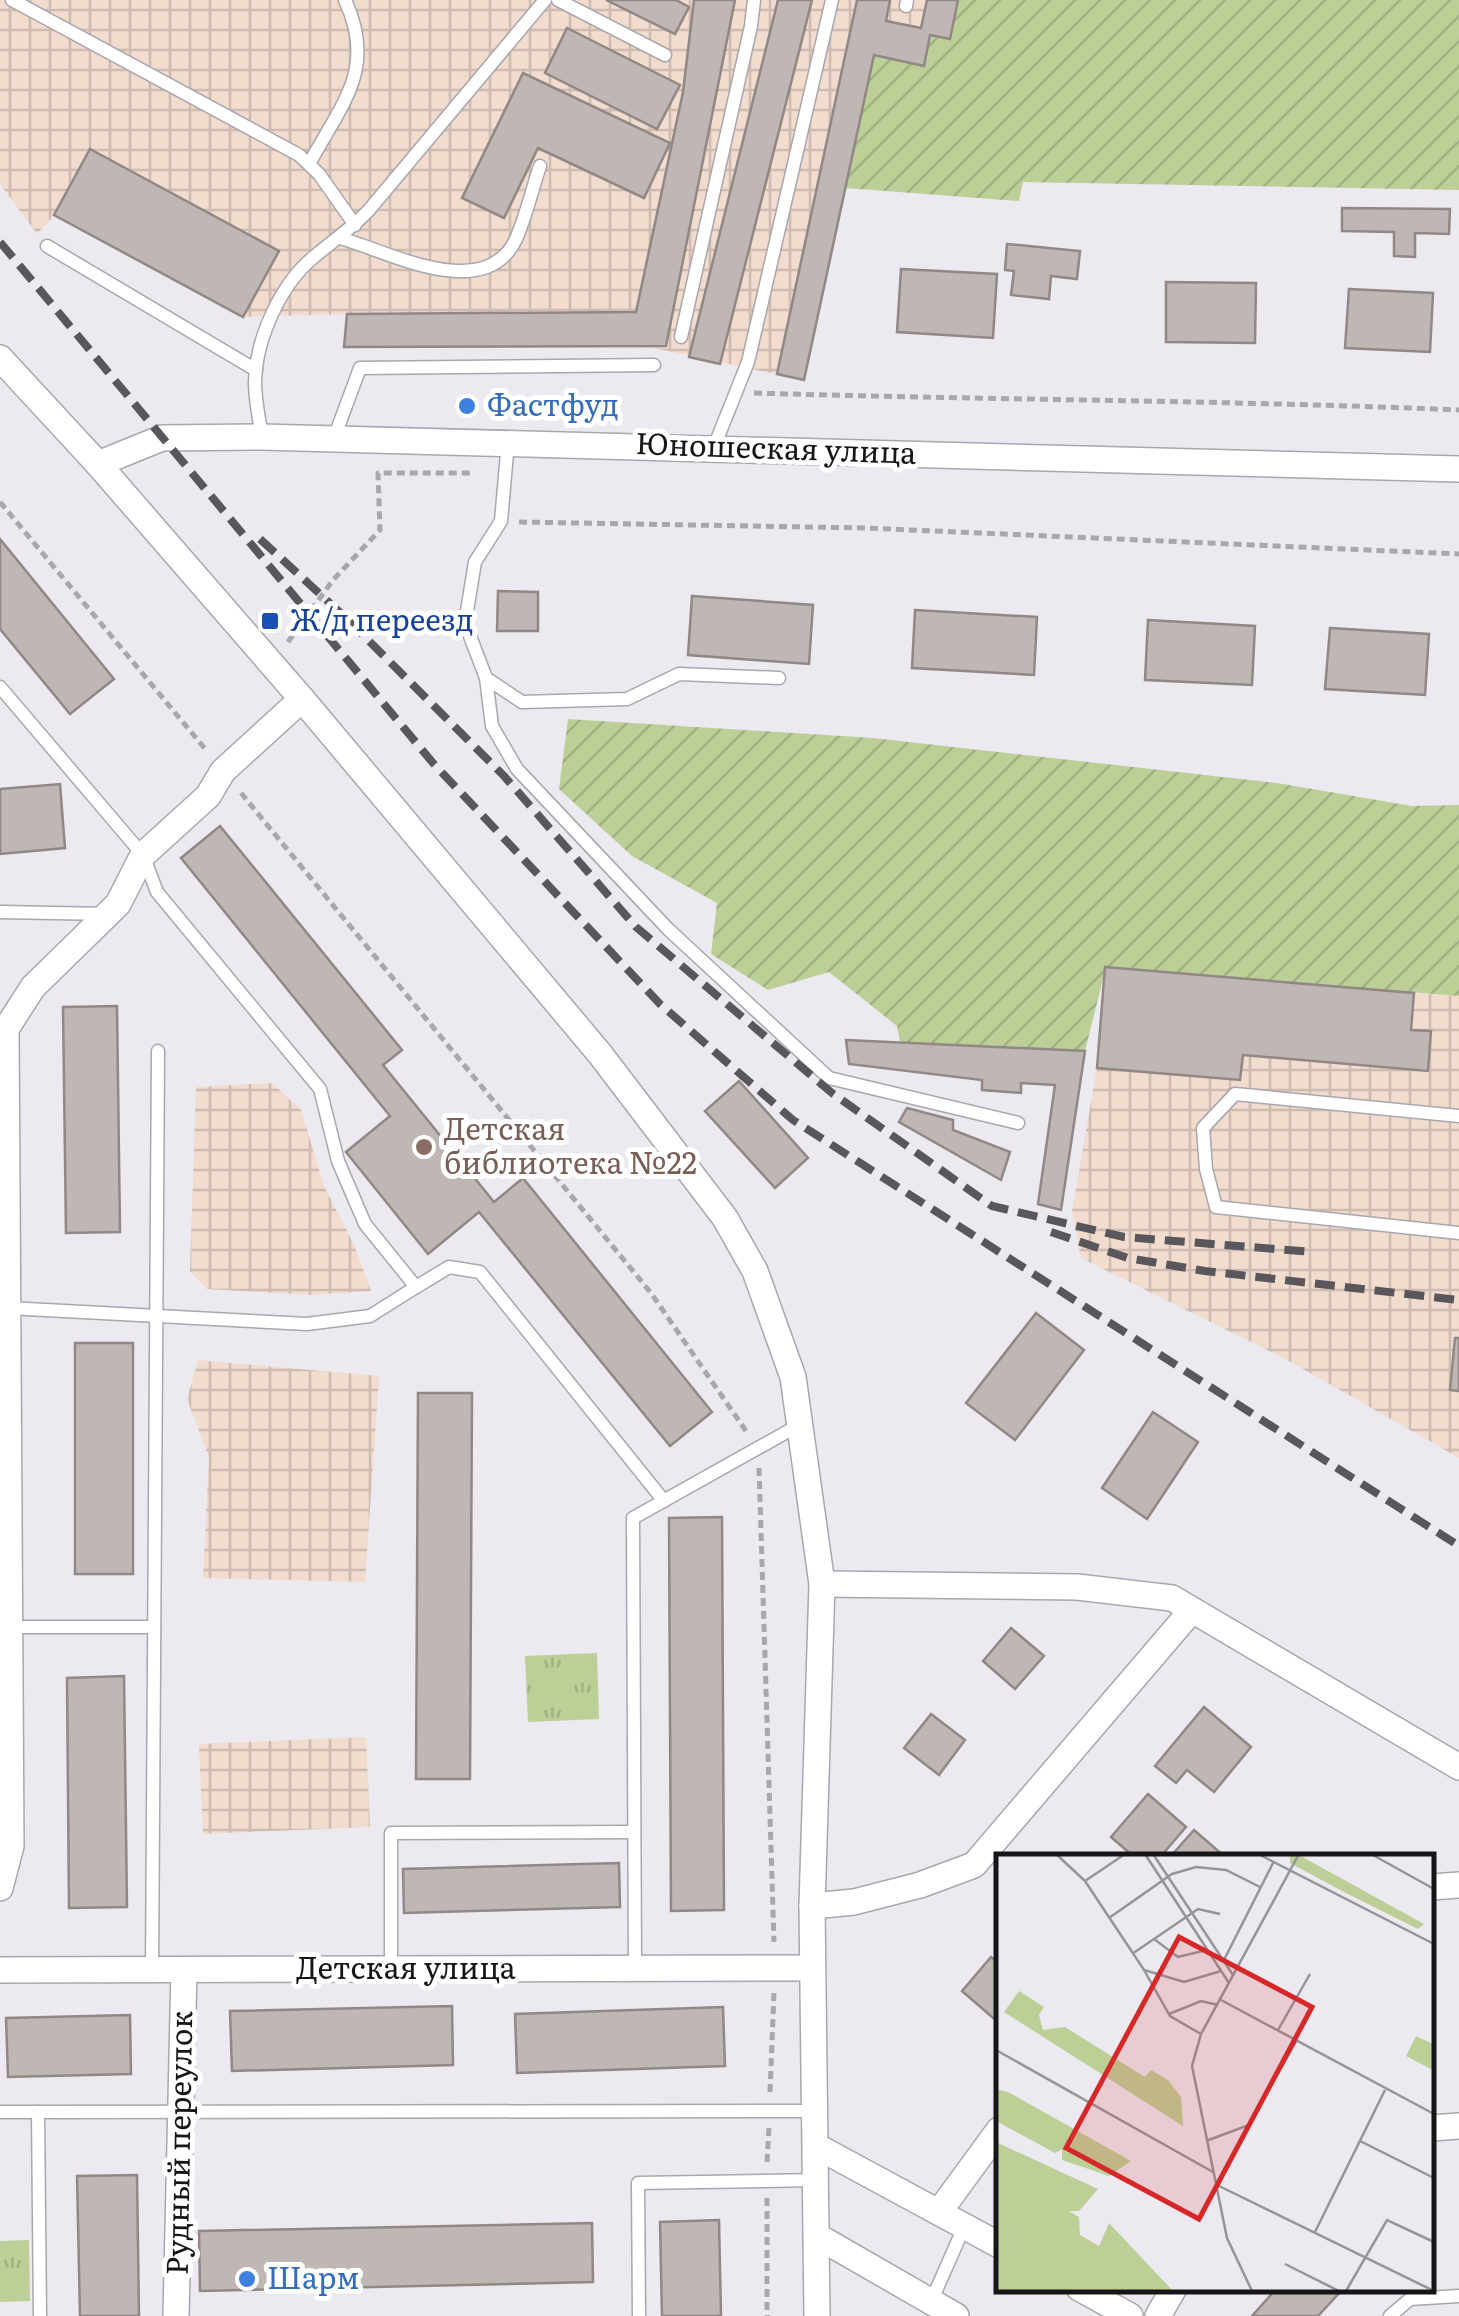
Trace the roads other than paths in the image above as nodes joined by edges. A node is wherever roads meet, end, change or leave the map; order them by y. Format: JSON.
{"nodes":[{"id":1,"x":12,"y":0,"type":"edge"},
{"id":2,"x":345,"y":0,"type":"edge"},
{"id":3,"x":545,"y":0,"type":"edge"},
{"id":4,"x":558,"y":0,"type":"edge"},
{"id":5,"x":754,"y":0,"type":"edge"},
{"id":6,"x":832,"y":0,"type":"edge"},
{"id":7,"x":665,"y":55,"type":"dead end"},
{"id":8,"x":309,"y":164,"type":"junction"},
{"id":9,"x":540,"y":166,"type":"dead end"},
{"id":10,"x":355,"y":224,"type":"junction"},
{"id":11,"x":340,"y":238,"type":"junction"},
{"id":12,"x":47,"y":246,"type":"dead end"},
{"id":13,"x":681,"y":337,"type":"dead end"},
{"id":14,"x":654,"y":365,"type":"dead end"},
{"id":15,"x":3,"y":366,"type":"edge"},
{"id":16,"x":256,"y":370,"type":"junction"},
{"id":17,"x":262,"y":436,"type":"junction"},
{"id":18,"x":334,"y":438,"type":"junction"},
{"id":19,"x":508,"y":442,"type":"junction"},
{"id":20,"x":714,"y":447,"type":"junction"},
{"id":21,"x":98,"y":464,"type":"junction"},
{"id":22,"x":1459,"y":469,"type":"edge"},
{"id":23,"x":486,"y":678,"type":"junction"},
{"id":24,"x":779,"y":678,"type":"dead end"},
{"id":25,"x":0,"y":687,"type":"edge"},
{"id":26,"x":302,"y":699,"type":"junction"},
{"id":27,"x":144,"y":855,"type":"junction"},
{"id":28,"x":0,"y":912,"type":"edge"},
{"id":29,"x":107,"y":914,"type":"junction"},
{"id":30,"x":158,"y":1050,"type":"dead end"},
{"id":31,"x":1459,"y":1116,"type":"edge"},
{"id":32,"x":1018,"y":1124,"type":"dead end"},
{"id":33,"x":1459,"y":1232,"type":"edge"},
{"id":34,"x":416,"y":1287,"type":"junction"},
{"id":35,"x":8,"y":1308,"type":"junction"},
{"id":36,"x":156,"y":1316,"type":"junction"},
{"id":37,"x":802,"y":1423,"type":"junction"},
{"id":38,"x":664,"y":1501,"type":"junction"},
{"id":39,"x":5,"y":1529,"type":"edge"},
{"id":40,"x":822,"y":1584,"type":"junction"},
{"id":41,"x":1192,"y":1610,"type":"junction"},
{"id":42,"x":10,"y":1627,"type":"junction"},
{"id":43,"x":154,"y":1627,"type":"junction"},
{"id":44,"x":1459,"y":1767,"type":"edge"},
{"id":45,"x":634,"y":1832,"type":"junction"},
{"id":46,"x":1459,"y":1885,"type":"edge"},
{"id":47,"x":1434,"y":1887,"type":"edge"},
{"id":48,"x":0,"y":1888,"type":"edge"},
{"id":49,"x":812,"y":1906,"type":"junction"},
{"id":50,"x":635,"y":1968,"type":"junction"},
{"id":51,"x":812,"y":1968,"type":"junction"},
{"id":52,"x":391,"y":1969,"type":"junction"},
{"id":53,"x":0,"y":1970,"type":"edge"},
{"id":54,"x":152,"y":1970,"type":"junction"},
{"id":55,"x":184,"y":1970,"type":"junction"},
{"id":56,"x":815,"y":2111,"type":"junction"},
{"id":57,"x":0,"y":2112,"type":"edge"},
{"id":58,"x":38,"y":2112,"type":"junction"},
{"id":59,"x":180,"y":2112,"type":"junction"},
{"id":60,"x":1459,"y":2126,"type":"edge"},
{"id":61,"x":1434,"y":2128,"type":"edge"},
{"id":62,"x":996,"y":2134,"type":"edge"},
{"id":63,"x":816,"y":2146,"type":"junction"},
{"id":64,"x":816,"y":2180,"type":"junction"},
{"id":65,"x":938,"y":2212,"type":"junction"},
{"id":66,"x":964,"y":2226,"type":"junction"},
{"id":67,"x":817,"y":2236,"type":"junction"},
{"id":68,"x":996,"y":2244,"type":"edge"},
{"id":69,"x":1084,"y":2291,"type":"edge"},
{"id":70,"x":1172,"y":2291,"type":"edge"},
{"id":71,"x":1459,"y":2296,"type":"edge"},
{"id":72,"x":931,"y":2302,"type":"junction"},
{"id":73,"x":40,"y":2316,"type":"edge"},
{"id":74,"x":176,"y":2316,"type":"edge"},
{"id":75,"x":639,"y":2316,"type":"edge"},
{"id":76,"x":817,"y":2316,"type":"edge"},
{"id":77,"x":956,"y":2316,"type":"edge"},
{"id":78,"x":1130,"y":2316,"type":"edge"},
{"id":79,"x":1158,"y":2316,"type":"edge"},
{"id":80,"x":1390,"y":2316,"type":"edge"}],
"edges":[{"from":1,"to":8,"type":"lane"},
{"from":2,"to":8,"type":"lane"},
{"from":3,"to":10,"type":"lane"},
{"from":4,"to":7,"type":"lane"},
{"from":5,"to":13,"type":"lane"},
{"from":6,"to":20,"type":"lane"},
{"from":8,"to":10,"type":"lane"},
{"from":9,"to":11,"type":"lane"},
{"from":10,"to":11,"type":"lane"},
{"from":11,"to":16,"type":"lane"},
{"from":12,"to":16,"type":"lane"},
{"from":14,"to":18,"type":"lane"},
{"from":15,"to":21,"type":"street"},
{"from":16,"to":17,"type":"lane"},
{"from":17,"to":18,"type":"street","name":"Юношеская улица"},
{"from":17,"to":21,"type":"street","name":"Юношеская улица"},
{"from":18,"to":19,"type":"street","name":"Юношеская улица"},
{"from":19,"to":20,"type":"street","name":"Юношеская улица"},
{"from":19,"to":23,"type":"lane"},
{"from":20,"to":22,"type":"street","name":"Юношеская улица"},
{"from":21,"to":26,"type":"street"},
{"from":23,"to":24,"type":"lane"},
{"from":23,"to":32,"type":"lane"},
{"from":25,"to":27,"type":"lane"},
{"from":26,"to":27,"type":"street"},
{"from":26,"to":37,"type":"street"},
{"from":27,"to":29,"type":"street"},
{"from":27,"to":34,"type":"lane"},
{"from":28,"to":29,"type":"lane"},
{"from":29,"to":35,"type":"street"},
{"from":30,"to":36,"type":"lane"},
{"from":31,"to":33,"type":"lane"},
{"from":34,"to":36,"type":"lane"},
{"from":34,"to":38,"type":"lane"},
{"from":35,"to":36,"type":"lane"},
{"from":35,"to":39,"type":"street"},
{"from":36,"to":43,"type":"lane"},
{"from":37,"to":38,"type":"lane"},
{"from":37,"to":40,"type":"street"},
{"from":38,"to":45,"type":"lane"},
{"from":39,"to":42,"type":"street"},
{"from":40,"to":41,"type":"street"},
{"from":40,"to":49,"type":"street"},
{"from":41,"to":44,"type":"street"},
{"from":41,"to":49,"type":"street"},
{"from":42,"to":43,"type":"lane"},
{"from":42,"to":48,"type":"street"},
{"from":43,"to":54,"type":"lane"},
{"from":45,"to":50,"type":"lane"},
{"from":45,"to":52,"type":"lane"},
{"from":46,"to":47,"type":"street"},
{"from":49,"to":51,"type":"street"},
{"from":50,"to":51,"type":"street","name":"Детская улица"},
{"from":50,"to":52,"type":"street","name":"Детская улица"},
{"from":51,"to":56,"type":"street"},
{"from":52,"to":55,"type":"street","name":"Детская улица"},
{"from":53,"to":54,"type":"street","name":"Детская улица"},
{"from":54,"to":55,"type":"street","name":"Детская улица"},
{"from":55,"to":59,"type":"street","name":"Рудный переулок"},
{"from":56,"to":59,"type":"lane"},
{"from":56,"to":63,"type":"street"},
{"from":57,"to":58,"type":"lane"},
{"from":58,"to":59,"type":"lane"},
{"from":58,"to":73,"type":"lane"},
{"from":59,"to":74,"type":"street","name":"Рудный переулок"},
{"from":60,"to":61,"type":"street"},
{"from":62,"to":65,"type":"street"},
{"from":63,"to":64,"type":"street"},
{"from":63,"to":65,"type":"street"},
{"from":64,"to":67,"type":"street"},
{"from":64,"to":75,"type":"lane"},
{"from":65,"to":66,"type":"street"},
{"from":66,"to":68,"type":"street"},
{"from":66,"to":72,"type":"lane"},
{"from":67,"to":72,"type":"street"},
{"from":67,"to":76,"type":"street"},
{"from":69,"to":78,"type":"street"},
{"from":70,"to":79,"type":"street"},
{"from":71,"to":80,"type":"lane"},
{"from":72,"to":77,"type":"street"}]}
